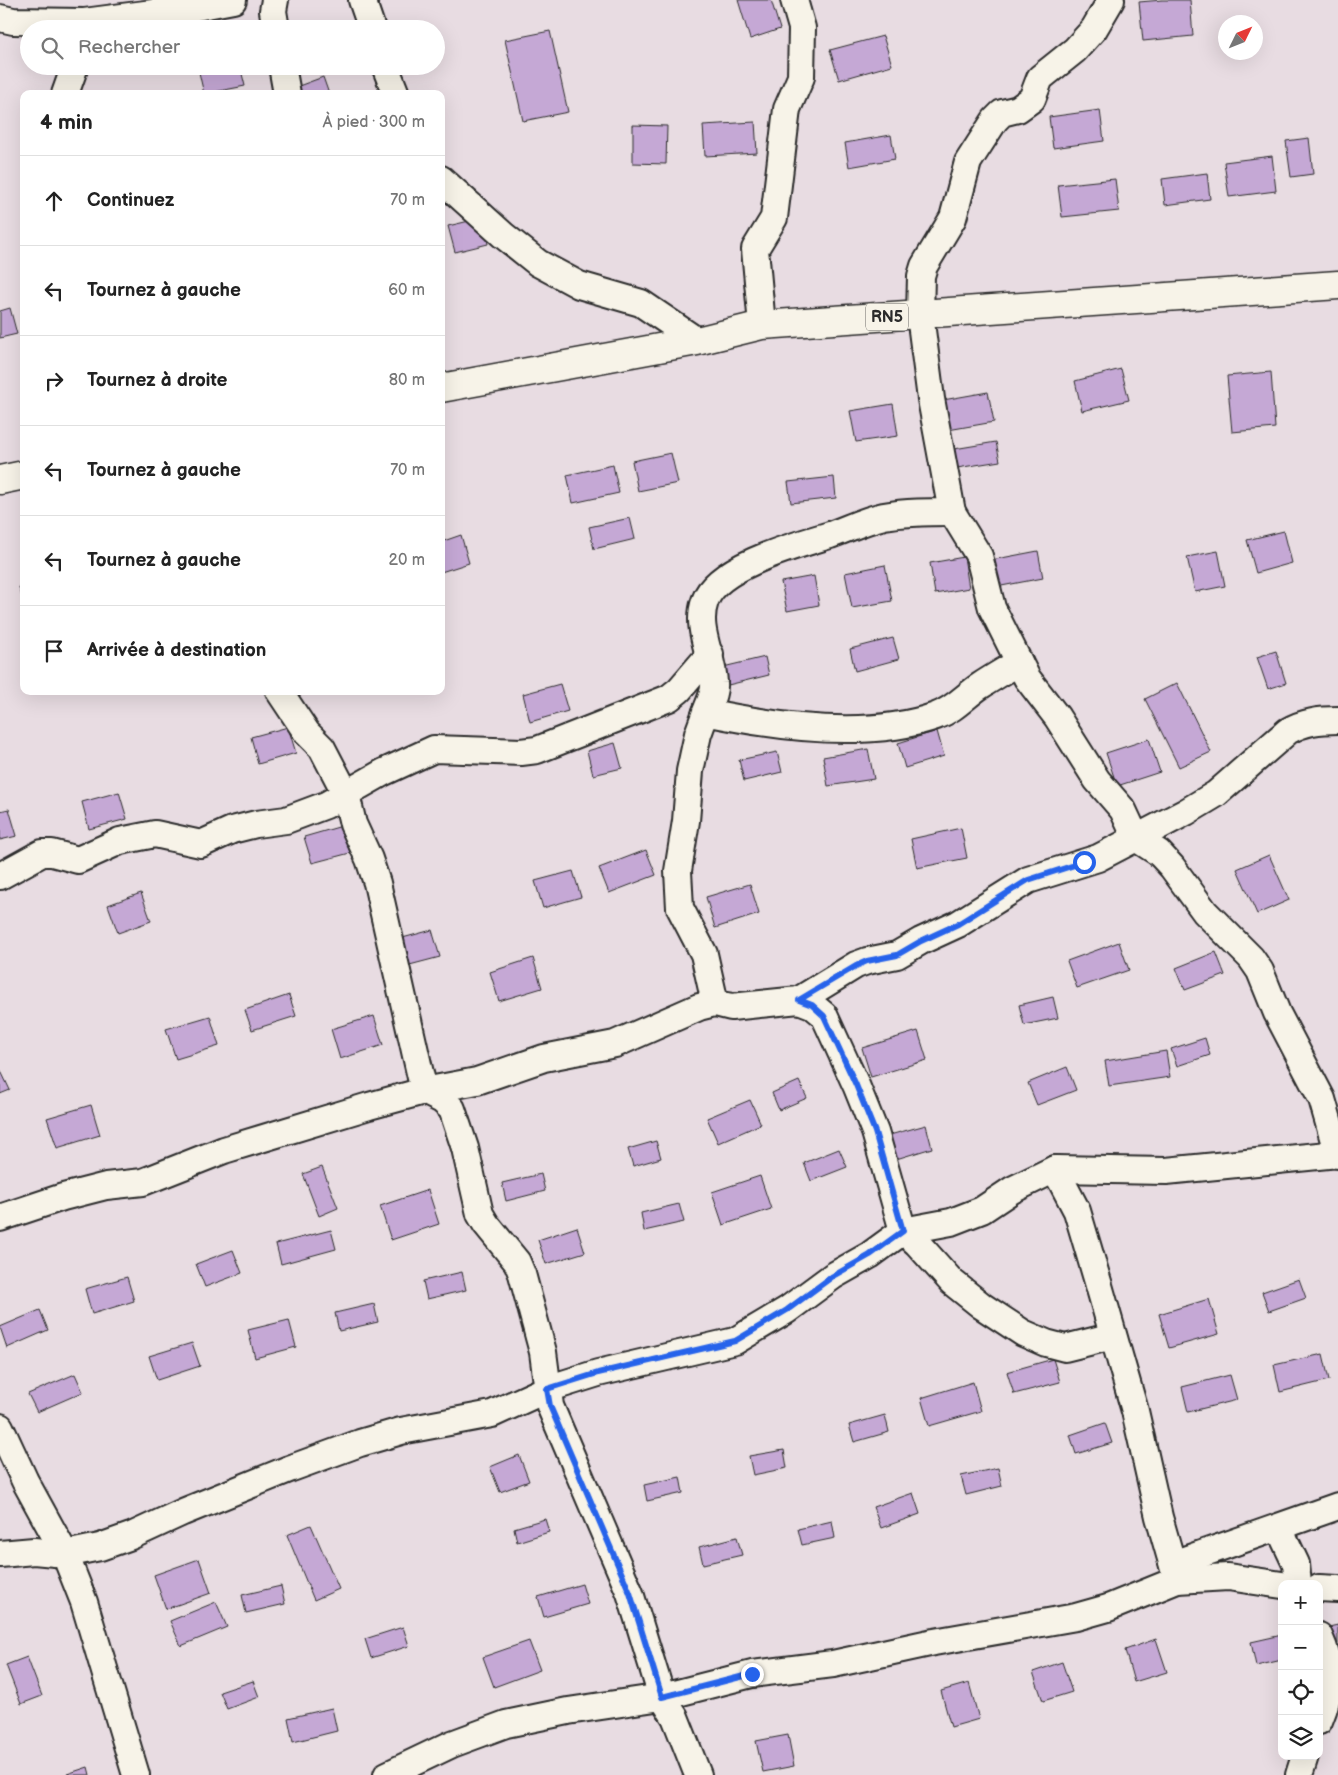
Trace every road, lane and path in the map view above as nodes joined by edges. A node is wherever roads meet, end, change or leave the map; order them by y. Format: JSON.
{"nodes":[{"id":1,"x":233,"y":0,"type":"edge"},
{"id":2,"x":275,"y":0,"type":"edge"},
{"id":3,"x":362,"y":0,"type":"edge"},
{"id":4,"x":794,"y":0,"type":"edge"},
{"id":5,"x":1110,"y":0,"type":"edge"},
{"id":6,"x":0,"y":18,"type":"edge"},
{"id":7,"x":115,"y":20,"type":"edge"},
{"id":8,"x":274,"y":20,"type":"edge"},
{"id":9,"x":369,"y":20,"type":"edge"},
{"id":10,"x":20,"y":21,"type":"edge"},
{"id":11,"x":72,"y":75,"type":"edge"},
{"id":12,"x":284,"y":75,"type":"edge"},
{"id":13,"x":389,"y":75,"type":"edge"},
{"id":14,"x":66,"y":90,"type":"edge"},
{"id":15,"x":286,"y":90,"type":"edge"},
{"id":16,"x":394,"y":90,"type":"edge"},
{"id":17,"x":445,"y":183,"type":"edge"},
{"id":18,"x":1338,"y":285,"type":"edge"},
{"id":19,"x":920,"y":315,"type":"junction"},
{"id":20,"x":762,"y":325,"type":"junction"},
{"id":21,"x":698,"y":341,"type":"junction"},
{"id":22,"x":445,"y":387,"type":"edge"},
{"id":23,"x":20,"y":476,"type":"edge"},
{"id":24,"x":0,"y":480,"type":"edge"},
{"id":25,"x":952,"y":512,"type":"junction"},
{"id":26,"x":710,"y":654,"type":"junction"},
{"id":27,"x":1019,"y":662,"type":"junction"},
{"id":28,"x":282,"y":695,"type":"edge"},
{"id":29,"x":706,"y":712,"type":"junction"},
{"id":30,"x":1338,"y":720,"type":"edge"},
{"id":31,"x":346,"y":794,"type":"junction"},
{"id":32,"x":1136,"y":838,"type":"junction"},
{"id":33,"x":0,"y":876,"type":"edge"},
{"id":34,"x":799,"y":1000,"type":"junction"},
{"id":35,"x":715,"y":1003,"type":"junction"},
{"id":36,"x":424,"y":1091,"type":"junction"},
{"id":37,"x":1338,"y":1155,"type":"edge"},
{"id":38,"x":1055,"y":1169,"type":"junction"},
{"id":39,"x":0,"y":1218,"type":"edge"},
{"id":40,"x":903,"y":1231,"type":"junction"},
{"id":41,"x":1113,"y":1336,"type":"junction"},
{"id":42,"x":547,"y":1389,"type":"junction"},
{"id":43,"x":0,"y":1427,"type":"edge"},
{"id":44,"x":1338,"y":1506,"type":"edge"},
{"id":45,"x":1279,"y":1528,"type":"junction"},
{"id":46,"x":0,"y":1554,"type":"edge"},
{"id":47,"x":65,"y":1554,"type":"junction"},
{"id":48,"x":1175,"y":1572,"type":"junction"},
{"id":49,"x":1298,"y":1580,"type":"edge"},
{"id":50,"x":1278,"y":1584,"type":"edge"},
{"id":51,"x":1323,"y":1588,"type":"edge"},
{"id":52,"x":1338,"y":1588,"type":"edge"},
{"id":53,"x":1323,"y":1649,"type":"edge"},
{"id":54,"x":662,"y":1697,"type":"junction"},
{"id":55,"x":1322,"y":1715,"type":"edge"},
{"id":56,"x":1304,"y":1760,"type":"edge"},
{"id":57,"x":136,"y":1775,"type":"edge"},
{"id":58,"x":387,"y":1775,"type":"edge"},
{"id":59,"x":698,"y":1775,"type":"edge"},
{"id":60,"x":1299,"y":1775,"type":"edge"}],
"edges":[{"from":1,"to":7,"type":"street"},
{"from":2,"to":8,"type":"street"},
{"from":3,"to":9,"type":"street"},
{"from":4,"to":20,"type":"street"},
{"from":5,"to":19,"type":"street"},
{"from":6,"to":10,"type":"street"},
{"from":11,"to":14,"type":"street"},
{"from":12,"to":15,"type":"street"},
{"from":13,"to":16,"type":"street"},
{"from":17,"to":21,"type":"street"},
{"from":18,"to":19,"type":"highway","number":"RN5"},
{"from":19,"to":20,"type":"highway","number":"RN5"},
{"from":19,"to":25,"type":"street"},
{"from":20,"to":21,"type":"highway","number":"RN5"},
{"from":21,"to":22,"type":"highway","number":"RN5"},
{"from":23,"to":24,"type":"highway"},
{"from":25,"to":26,"type":"street"},
{"from":25,"to":27,"type":"street"},
{"from":26,"to":29,"type":"street"},
{"from":26,"to":31,"type":"street"},
{"from":27,"to":29,"type":"street"},
{"from":27,"to":32,"type":"street"},
{"from":28,"to":31,"type":"street"},
{"from":29,"to":35,"type":"street"},
{"from":30,"to":32,"type":"street"},
{"from":31,"to":33,"type":"street"},
{"from":31,"to":36,"type":"street"},
{"from":32,"to":34,"type":"street"},
{"from":32,"to":37,"type":"street"},
{"from":34,"to":35,"type":"street"},
{"from":34,"to":40,"type":"street"},
{"from":35,"to":36,"type":"street"},
{"from":36,"to":39,"type":"street"},
{"from":36,"to":42,"type":"street"},
{"from":37,"to":38,"type":"street"},
{"from":38,"to":40,"type":"street"},
{"from":38,"to":41,"type":"street"},
{"from":40,"to":41,"type":"street"},
{"from":40,"to":42,"type":"street"},
{"from":41,"to":48,"type":"street"},
{"from":42,"to":47,"type":"street"},
{"from":42,"to":54,"type":"street"},
{"from":43,"to":47,"type":"street"},
{"from":44,"to":45,"type":"street"},
{"from":45,"to":48,"type":"street"},
{"from":45,"to":49,"type":"street"},
{"from":46,"to":47,"type":"street"},
{"from":47,"to":57,"type":"street"},
{"from":48,"to":50,"type":"street"},
{"from":48,"to":54,"type":"street"},
{"from":51,"to":52,"type":"street"},
{"from":53,"to":55,"type":"street"},
{"from":54,"to":58,"type":"street"},
{"from":54,"to":59,"type":"street"},
{"from":56,"to":60,"type":"street"}]}
